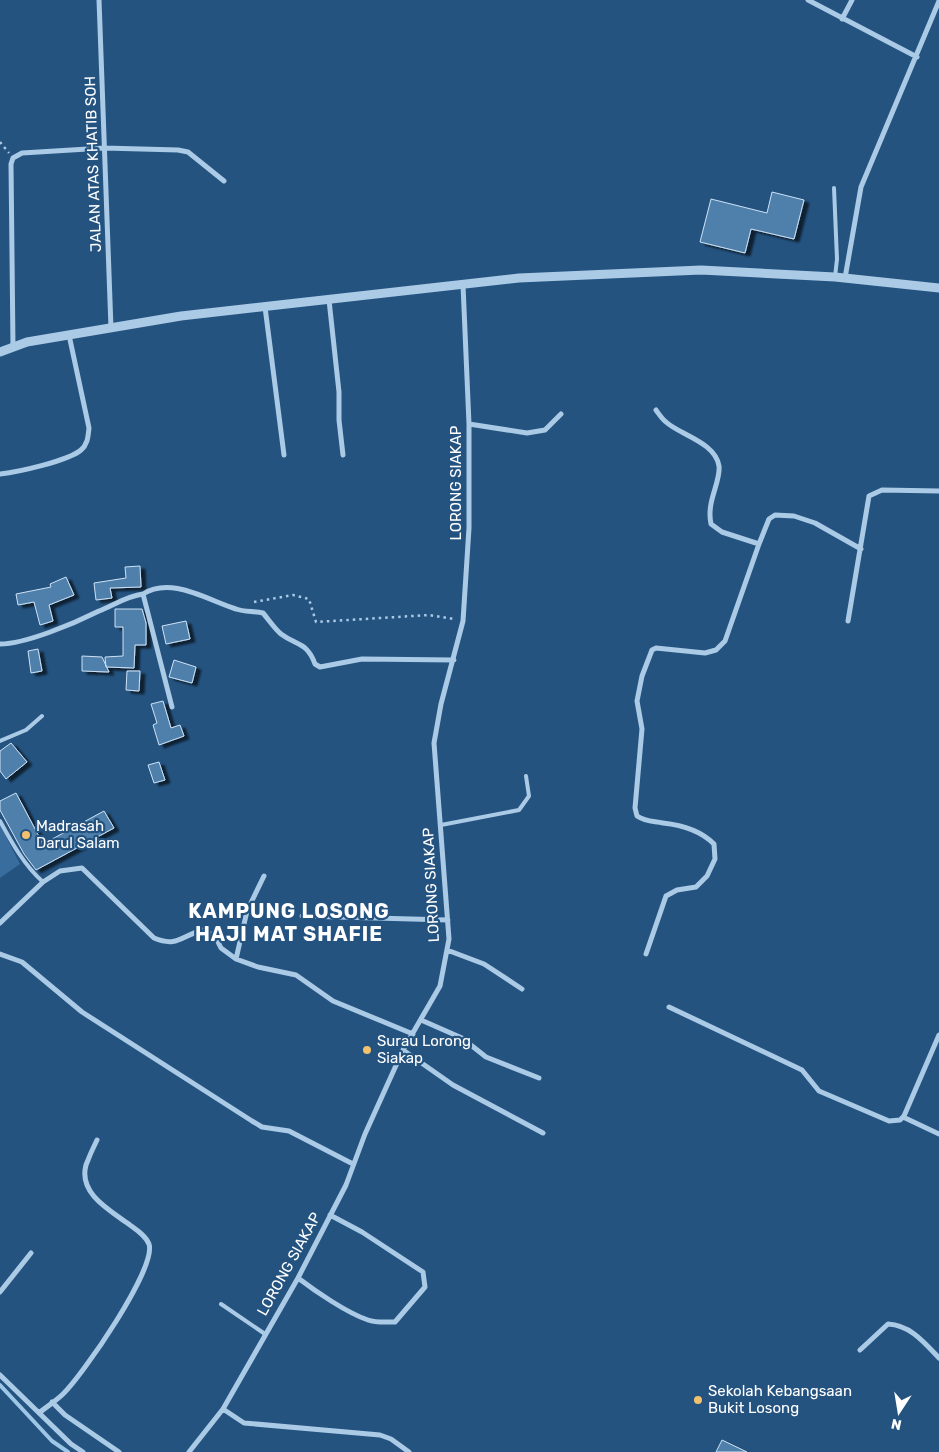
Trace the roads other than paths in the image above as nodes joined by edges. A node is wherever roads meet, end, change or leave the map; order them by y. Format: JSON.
{"nodes":[{"id":1,"x":99,"y":0,"type":"edge"},
{"id":2,"x":808,"y":0,"type":"edge"},
{"id":3,"x":852,"y":0,"type":"edge"},
{"id":4,"x":939,"y":1,"type":"edge"},
{"id":5,"x":842,"y":19,"type":"junction"},
{"id":6,"x":917,"y":57,"type":"junction"},
{"id":7,"x":104,"y":148,"type":"junction"},
{"id":8,"x":224,"y":181,"type":"dead end"},
{"id":9,"x":834,"y":188,"type":"dead end"},
{"id":10,"x":835,"y":277,"type":"junction"},
{"id":11,"x":845,"y":278,"type":"junction"},
{"id":12,"x":464,"y":284,"type":"junction"},
{"id":13,"x":939,"y":288,"type":"edge"},
{"id":14,"x":329,"y":300,"type":"junction"},
{"id":15,"x":265,"y":307,"type":"junction"},
{"id":16,"x":111,"y":328,"type":"junction"},
{"id":17,"x":69,"y":335,"type":"junction"},
{"id":18,"x":13,"y":347,"type":"junction"},
{"id":19,"x":0,"y":352,"type":"edge"},
{"id":20,"x":656,"y":410,"type":"dead end"},
{"id":21,"x":560,"y":414,"type":"dead end"},
{"id":22,"x":469,"y":424,"type":"junction"},
{"id":23,"x":284,"y":455,"type":"dead end"},
{"id":24,"x":343,"y":455,"type":"dead end"},
{"id":25,"x":0,"y":474,"type":"edge"},
{"id":26,"x":939,"y":491,"type":"edge"},
{"id":27,"x":759,"y":544,"type":"junction"},
{"id":28,"x":860,"y":549,"type":"junction"},
{"id":29,"x":143,"y":594,"type":"junction"},
{"id":30,"x":848,"y":621,"type":"dead end"},
{"id":31,"x":0,"y":644,"type":"edge"},
{"id":32,"x":454,"y":660,"type":"junction"},
{"id":33,"x":172,"y":707,"type":"dead end"},
{"id":34,"x":42,"y":716,"type":"dead end"},
{"id":35,"x":0,"y":741,"type":"edge"},
{"id":36,"x":526,"y":776,"type":"dead end"},
{"id":37,"x":0,"y":821,"type":"edge"},
{"id":38,"x":441,"y":825,"type":"junction"},
{"id":39,"x":264,"y":876,"type":"dead end"},
{"id":40,"x":43,"y":882,"type":"junction"},
{"id":41,"x":302,"y":916,"type":"dead end"},
{"id":42,"x":448,"y":920,"type":"junction"},
{"id":43,"x":0,"y":923,"type":"edge"},
{"id":44,"x":447,"y":950,"type":"junction"},
{"id":45,"x":0,"y":954,"type":"edge"},
{"id":46,"x":646,"y":954,"type":"dead end"},
{"id":47,"x":236,"y":959,"type":"junction"},
{"id":48,"x":522,"y":989,"type":"dead end"},
{"id":49,"x":669,"y":1007,"type":"dead end"},
{"id":50,"x":421,"y":1020,"type":"junction"},
{"id":51,"x":413,"y":1034,"type":"junction"},
{"id":52,"x":939,"y":1035,"type":"edge"},
{"id":53,"x":403,"y":1050,"type":"junction"},
{"id":54,"x":538,"y":1078,"type":"dead end"},
{"id":55,"x":903,"y":1118,"type":"junction"},
{"id":56,"x":544,"y":1133,"type":"dead end"},
{"id":57,"x":939,"y":1134,"type":"edge"},
{"id":58,"x":97,"y":1140,"type":"dead end"},
{"id":59,"x":353,"y":1164,"type":"junction"},
{"id":60,"x":330,"y":1214,"type":"junction"},
{"id":61,"x":31,"y":1253,"type":"dead end"},
{"id":62,"x":298,"y":1278,"type":"junction"},
{"id":63,"x":0,"y":1292,"type":"edge"},
{"id":64,"x":221,"y":1304,"type":"dead end"},
{"id":65,"x":265,"y":1334,"type":"junction"},
{"id":66,"x":860,"y":1350,"type":"dead end"},
{"id":67,"x":939,"y":1358,"type":"edge"},
{"id":68,"x":0,"y":1375,"type":"edge"},
{"id":69,"x":52,"y":1402,"type":"junction"},
{"id":70,"x":223,"y":1409,"type":"junction"},
{"id":71,"x":39,"y":1413,"type":"junction"},
{"id":72,"x":83,"y":1452,"type":"edge"},
{"id":73,"x":119,"y":1452,"type":"edge"},
{"id":74,"x":189,"y":1452,"type":"edge"},
{"id":75,"x":409,"y":1452,"type":"edge"}],
"edges":[{"from":1,"to":7,"type":"street","name":"JALAN ATAS KHATIB SOH"},
{"from":2,"to":5,"type":"street"},
{"from":3,"to":5,"type":"street"},
{"from":4,"to":6,"type":"street"},
{"from":5,"to":6,"type":"street"},
{"from":6,"to":11,"type":"street"},
{"from":7,"to":8,"type":"street"},
{"from":7,"to":16,"type":"street","name":"JALAN ATAS KHATIB SOH"},
{"from":7,"to":18,"type":"street"},
{"from":9,"to":10,"type":"lane"},
{"from":10,"to":11,"type":"street"},
{"from":10,"to":12,"type":"street"},
{"from":11,"to":13,"type":"street"},
{"from":12,"to":14,"type":"street"},
{"from":12,"to":22,"type":"street","name":"LORONG SIAKAP"},
{"from":14,"to":15,"type":"street"},
{"from":14,"to":24,"type":"street"},
{"from":15,"to":16,"type":"street"},
{"from":15,"to":23,"type":"street"},
{"from":16,"to":17,"type":"street"},
{"from":17,"to":18,"type":"street"},
{"from":17,"to":25,"type":"street"},
{"from":18,"to":19,"type":"street"},
{"from":20,"to":27,"type":"street"},
{"from":21,"to":22,"type":"street"},
{"from":22,"to":32,"type":"street","name":"LORONG SIAKAP"},
{"from":26,"to":28,"type":"street"},
{"from":27,"to":28,"type":"street"},
{"from":27,"to":46,"type":"street"},
{"from":28,"to":30,"type":"street"},
{"from":29,"to":31,"type":"street"},
{"from":29,"to":32,"type":"street"},
{"from":29,"to":33,"type":"street"},
{"from":32,"to":38,"type":"street","name":"LORONG SIAKAP"},
{"from":34,"to":35,"type":"lane"},
{"from":36,"to":38,"type":"lane"},
{"from":37,"to":40,"type":"lane"},
{"from":38,"to":42,"type":"street","name":"LORONG SIAKAP"},
{"from":39,"to":47,"type":"street"},
{"from":40,"to":43,"type":"street"},
{"from":40,"to":47,"type":"street"},
{"from":41,"to":42,"type":"street"},
{"from":42,"to":44,"type":"street","name":"LORONG SIAKAP"},
{"from":44,"to":48,"type":"street"},
{"from":44,"to":50,"type":"street","name":"LORONG SIAKAP"},
{"from":45,"to":59,"type":"street"},
{"from":47,"to":51,"type":"street"},
{"from":49,"to":55,"type":"street"},
{"from":50,"to":51,"type":"street","name":"LORONG SIAKAP"},
{"from":50,"to":54,"type":"street"},
{"from":51,"to":53,"type":"street","name":"LORONG SIAKAP"},
{"from":52,"to":55,"type":"street"},
{"from":53,"to":56,"type":"street"},
{"from":53,"to":59,"type":"street","name":"LORONG SIAKAP"},
{"from":55,"to":57,"type":"street"},
{"from":58,"to":69,"type":"street"},
{"from":59,"to":60,"type":"street","name":"LORONG SIAKAP"},
{"from":60,"to":62,"type":"street","name":"LORONG SIAKAP"},
{"from":60,"to":62,"type":"street"},
{"from":61,"to":63,"type":"street"},
{"from":62,"to":65,"type":"street","name":"LORONG SIAKAP"},
{"from":64,"to":65,"type":"lane"},
{"from":65,"to":70,"type":"street","name":"LORONG SIAKAP"},
{"from":66,"to":67,"type":"street"},
{"from":68,"to":71,"type":"street"},
{"from":69,"to":71,"type":"street"},
{"from":69,"to":73,"type":"street"},
{"from":70,"to":74,"type":"street","name":"LORONG SIAKAP"},
{"from":70,"to":75,"type":"street"},
{"from":71,"to":72,"type":"street"}]}
